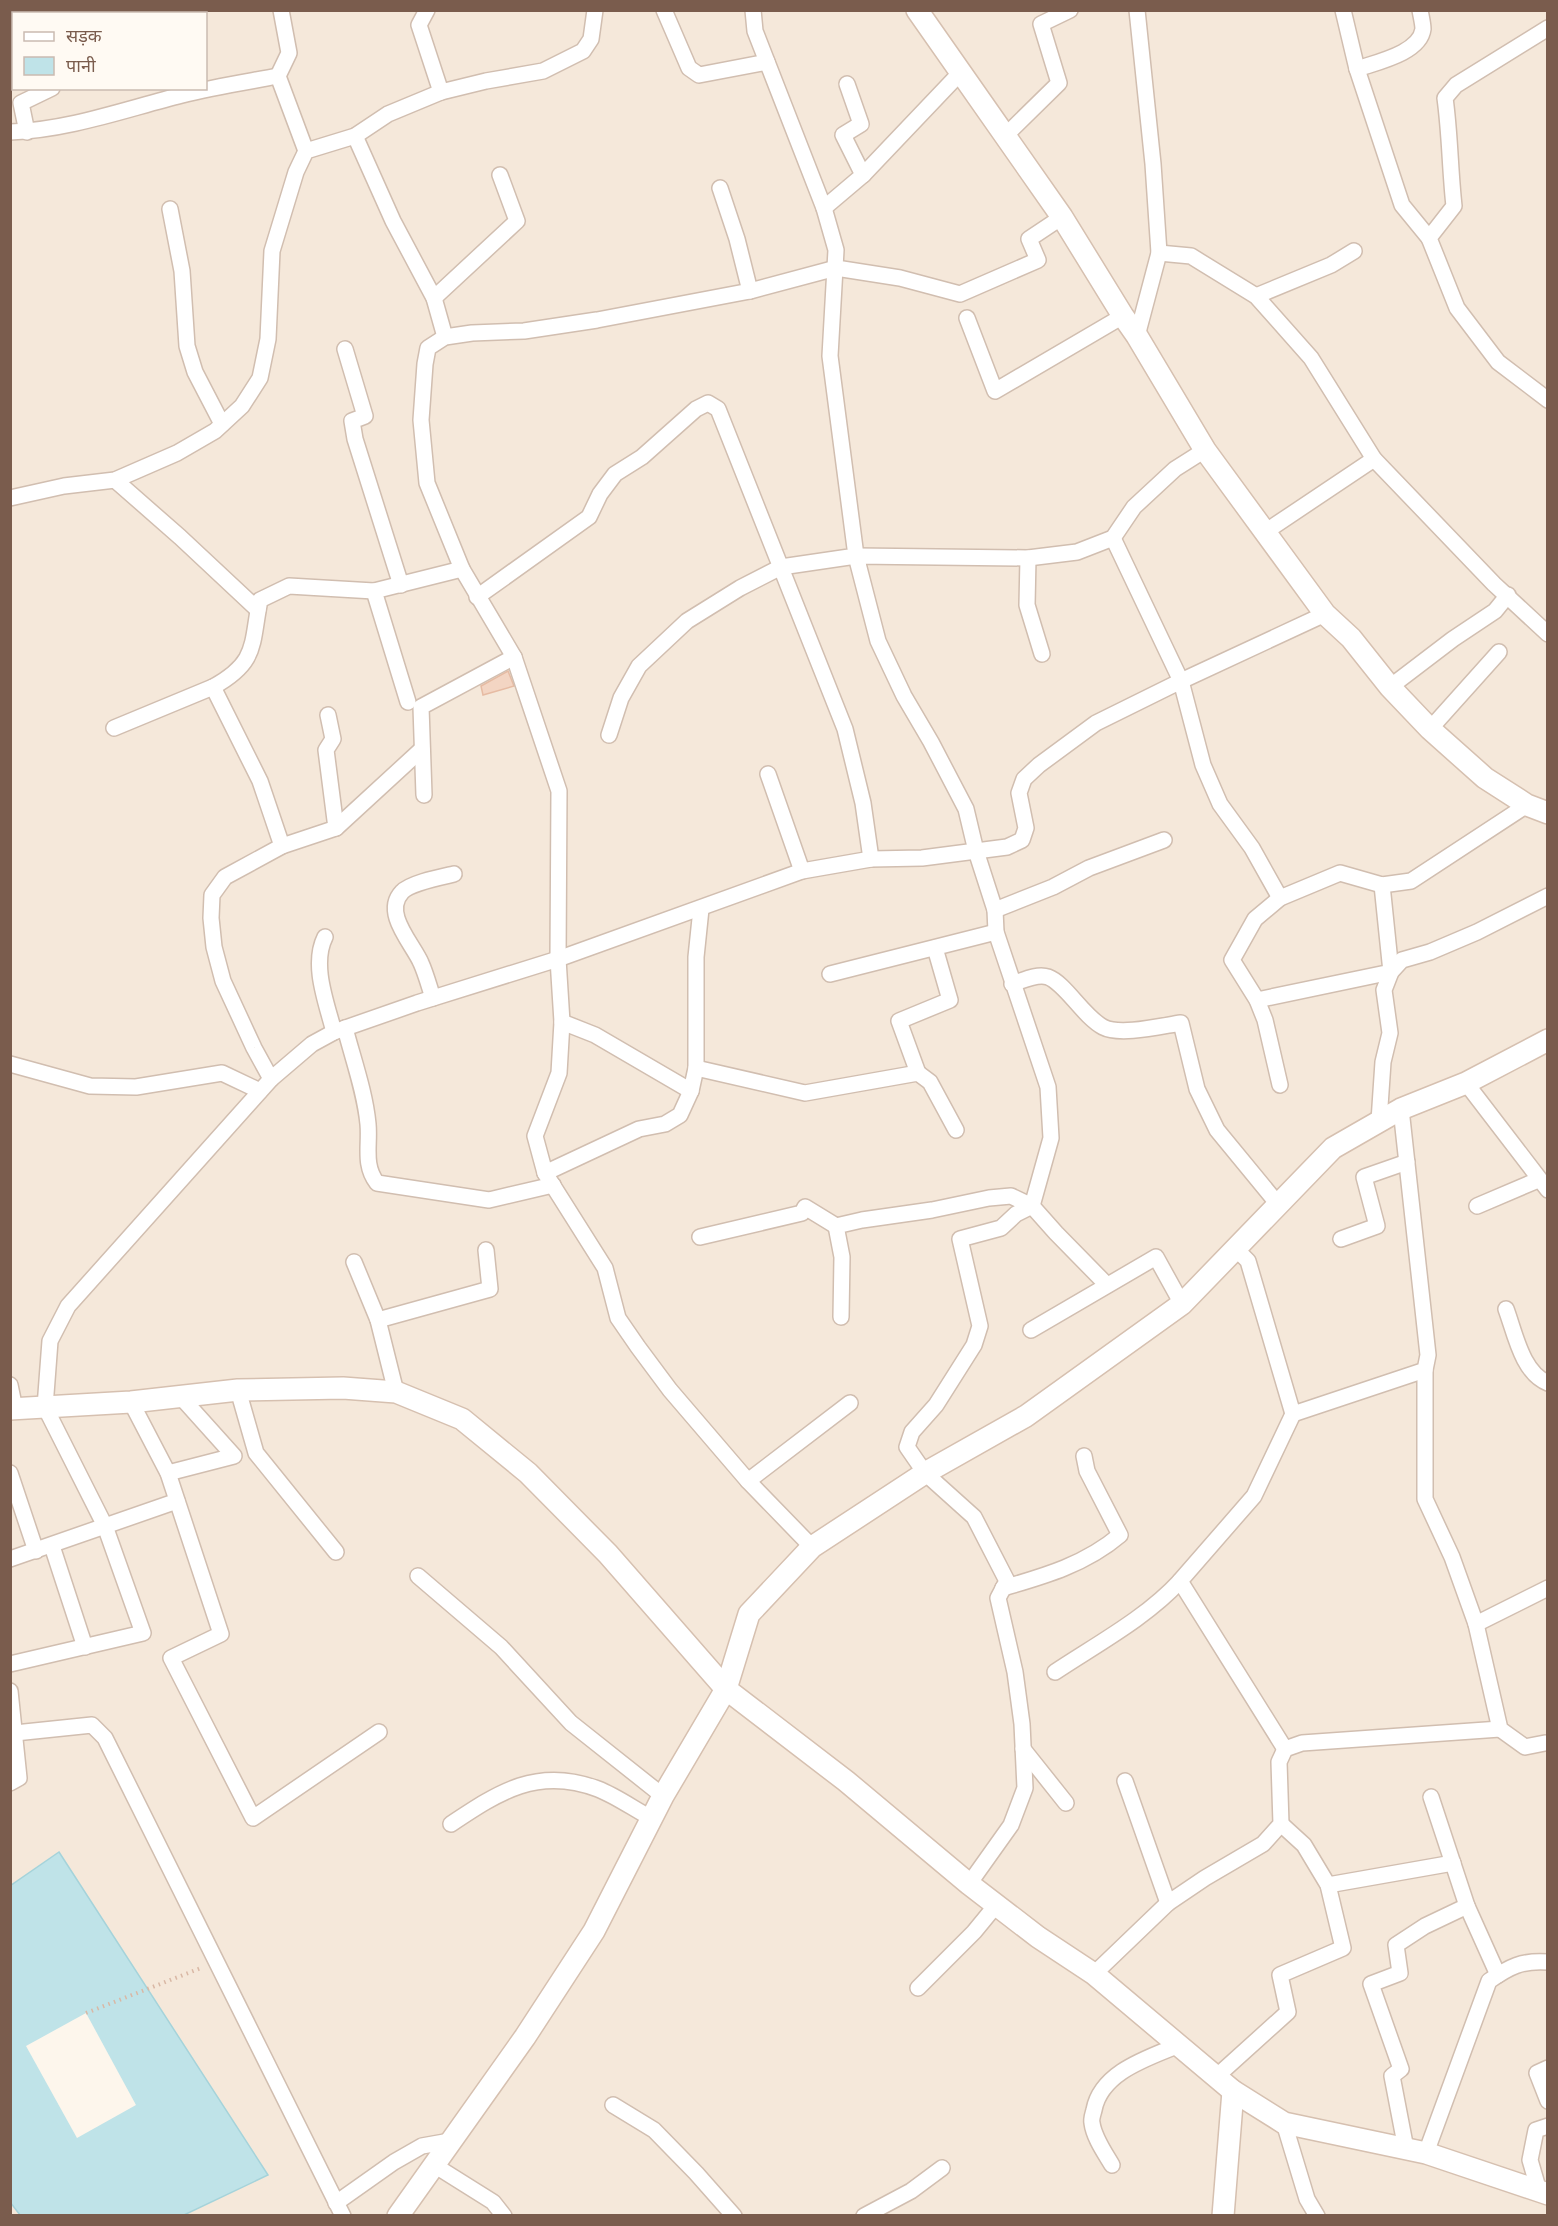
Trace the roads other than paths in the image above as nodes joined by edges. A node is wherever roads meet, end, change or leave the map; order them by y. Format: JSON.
{"nodes":[{"id":1,"x":281,"y":10,"type":"edge"},
{"id":2,"x":427,"y":10,"type":"edge"},
{"id":3,"x":595,"y":10,"type":"edge"},
{"id":4,"x":664,"y":10,"type":"edge"},
{"id":5,"x":753,"y":10,"type":"edge"},
{"id":6,"x":917,"y":10,"type":"edge"},
{"id":7,"x":1070,"y":10,"type":"edge"},
{"id":8,"x":1137,"y":10,"type":"edge"},
{"id":9,"x":1343,"y":10,"type":"edge"},
{"id":10,"x":1420,"y":10,"type":"edge"},
{"id":11,"x":1548,"y":28,"type":"edge"},
{"id":12,"x":767,"y":62,"type":"junction"},
{"id":13,"x":1357,"y":69,"type":"junction"},
{"id":14,"x":961,"y":72,"type":"junction"},
{"id":15,"x":278,"y":76,"type":"junction"},
{"id":16,"x":847,"y":84,"type":"dead end"},
{"id":17,"x":48,"y":90,"type":"edge"},
{"id":18,"x":206,"y":90,"type":"edge"},
{"id":19,"x":207,"y":90,"type":"edge"},
{"id":20,"x":441,"y":92,"type":"junction"},
{"id":21,"x":10,"y":132,"type":"edge"},
{"id":22,"x":27,"y":132,"type":"junction"},
{"id":23,"x":355,"y":136,"type":"junction"},
{"id":24,"x":1005,"y":136,"type":"junction"},
{"id":25,"x":306,"y":151,"type":"junction"},
{"id":26,"x":500,"y":175,"type":"dead end"},
{"id":27,"x":863,"y":175,"type":"junction"},
{"id":28,"x":720,"y":188,"type":"dead end"},
{"id":29,"x":824,"y":208,"type":"junction"},
{"id":30,"x":170,"y":209,"type":"dead end"},
{"id":31,"x":1062,"y":218,"type":"junction"},
{"id":32,"x":1429,"y":238,"type":"junction"},
{"id":33,"x":1354,"y":252,"type":"dead end"},
{"id":34,"x":1159,"y":253,"type":"junction"},
{"id":35,"x":836,"y":268,"type":"junction"},
{"id":36,"x":750,"y":291,"type":"junction"},
{"id":37,"x":1256,"y":296,"type":"junction"},
{"id":38,"x":434,"y":298,"type":"junction"},
{"id":39,"x":1123,"y":316,"type":"junction"},
{"id":40,"x":966,"y":318,"type":"dead end"},
{"id":41,"x":1137,"y":336,"type":"junction"},
{"id":42,"x":445,"y":337,"type":"junction"},
{"id":43,"x":345,"y":349,"type":"dead end"},
{"id":44,"x":1548,"y":400,"type":"edge"},
{"id":45,"x":222,"y":424,"type":"junction"},
{"id":46,"x":1205,"y":450,"type":"junction"},
{"id":47,"x":1374,"y":459,"type":"junction"},
{"id":48,"x":115,"y":480,"type":"junction"},
{"id":49,"x":10,"y":498,"type":"edge"},
{"id":50,"x":1265,"y":532,"type":"junction"},
{"id":51,"x":1113,"y":538,"type":"junction"},
{"id":52,"x":856,"y":556,"type":"junction"},
{"id":53,"x":1028,"y":558,"type":"junction"},
{"id":54,"x":781,"y":567,"type":"junction"},
{"id":55,"x":462,"y":569,"type":"junction"},
{"id":56,"x":401,"y":585,"type":"junction"},
{"id":57,"x":374,"y":591,"type":"junction"},
{"id":58,"x":1508,"y":596,"type":"junction"},
{"id":59,"x":477,"y":597,"type":"junction"},
{"id":60,"x":258,"y":610,"type":"junction"},
{"id":61,"x":1325,"y":614,"type":"junction"},
{"id":62,"x":1548,"y":634,"type":"edge"},
{"id":63,"x":1499,"y":652,"type":"dead end"},
{"id":64,"x":1042,"y":654,"type":"dead end"},
{"id":65,"x":514,"y":657,"type":"junction"},
{"id":66,"x":1181,"y":681,"type":"junction"},
{"id":67,"x":213,"y":687,"type":"junction"},
{"id":68,"x":1389,"y":687,"type":"junction"},
{"id":69,"x":408,"y":702,"type":"dead end"},
{"id":70,"x":328,"y":716,"type":"dead end"},
{"id":71,"x":114,"y":728,"type":"dead end"},
{"id":72,"x":1430,"y":729,"type":"junction"},
{"id":73,"x":609,"y":735,"type":"dead end"},
{"id":74,"x":422,"y":749,"type":"junction"},
{"id":75,"x":768,"y":774,"type":"dead end"},
{"id":76,"x":424,"y":795,"type":"dead end"},
{"id":77,"x":1527,"y":806,"type":"junction"},
{"id":78,"x":1548,"y":813,"type":"edge"},
{"id":79,"x":336,"y":828,"type":"junction"},
{"id":80,"x":1164,"y":840,"type":"dead end"},
{"id":81,"x":282,"y":846,"type":"junction"},
{"id":82,"x":976,"y":851,"type":"junction"},
{"id":83,"x":871,"y":859,"type":"junction"},
{"id":84,"x":802,"y":871,"type":"junction"},
{"id":85,"x":454,"y":874,"type":"dead end"},
{"id":86,"x":1382,"y":885,"type":"junction"},
{"id":87,"x":1548,"y":896,"type":"edge"},
{"id":88,"x":1281,"y":898,"type":"junction"},
{"id":89,"x":701,"y":909,"type":"junction"},
{"id":90,"x":995,"y":910,"type":"junction"},
{"id":91,"x":996,"y":932,"type":"junction"},
{"id":92,"x":325,"y":937,"type":"dead end"},
{"id":93,"x":935,"y":948,"type":"junction"},
{"id":94,"x":558,"y":959,"type":"junction"},
{"id":95,"x":1391,"y":972,"type":"junction"},
{"id":96,"x":830,"y":974,"type":"dead end"},
{"id":97,"x":1012,"y":984,"type":"junction"},
{"id":98,"x":433,"y":998,"type":"junction"},
{"id":99,"x":1257,"y":1000,"type":"junction"},
{"id":100,"x":562,"y":1022,"type":"junction"},
{"id":101,"x":340,"y":1030,"type":"junction"},
{"id":102,"x":1548,"y":1040,"type":"edge"},
{"id":103,"x":10,"y":1064,"type":"edge"},
{"id":104,"x":696,"y":1068,"type":"junction"},
{"id":105,"x":918,"y":1073,"type":"junction"},
{"id":106,"x":271,"y":1079,"type":"junction"},
{"id":107,"x":1466,"y":1083,"type":"junction"},
{"id":108,"x":1280,"y":1085,"type":"dead end"},
{"id":109,"x":691,"y":1090,"type":"junction"},
{"id":110,"x":261,"y":1091,"type":"junction"},
{"id":111,"x":1401,"y":1109,"type":"junction"},
{"id":112,"x":1379,"y":1121,"type":"junction"},
{"id":113,"x":956,"y":1130,"type":"dead end"},
{"id":114,"x":1407,"y":1162,"type":"junction"},
{"id":115,"x":549,"y":1179,"type":"junction"},
{"id":116,"x":1543,"y":1185,"type":"edge"},
{"id":117,"x":1277,"y":1203,"type":"junction"},
{"id":118,"x":1032,"y":1206,"type":"junction"},
{"id":119,"x":1477,"y":1206,"type":"dead end"},
{"id":120,"x":836,"y":1226,"type":"junction"},
{"id":121,"x":700,"y":1237,"type":"dead end"},
{"id":122,"x":1341,"y":1239,"type":"dead end"},
{"id":123,"x":1235,"y":1248,"type":"junction"},
{"id":124,"x":486,"y":1250,"type":"dead end"},
{"id":125,"x":354,"y":1262,"type":"dead end"},
{"id":126,"x":1107,"y":1285,"type":"junction"},
{"id":127,"x":1182,"y":1304,"type":"junction"},
{"id":128,"x":1506,"y":1310,"type":"dead end"},
{"id":129,"x":841,"y":1317,"type":"dead end"},
{"id":130,"x":378,"y":1320,"type":"junction"},
{"id":131,"x":1030,"y":1330,"type":"dead end"},
{"id":132,"x":1425,"y":1370,"type":"junction"},
{"id":133,"x":1548,"y":1383,"type":"edge"},
{"id":134,"x":10,"y":1385,"type":"edge"},
{"id":135,"x":238,"y":1390,"type":"junction"},
{"id":136,"x":396,"y":1392,"type":"junction"},
{"id":137,"x":181,"y":1397,"type":"junction"},
{"id":138,"x":131,"y":1402,"type":"junction"},
{"id":139,"x":850,"y":1402,"type":"dead end"},
{"id":140,"x":45,"y":1407,"type":"junction"},
{"id":141,"x":13,"y":1409,"type":"edge"},
{"id":142,"x":1293,"y":1414,"type":"junction"},
{"id":143,"x":1084,"y":1456,"type":"dead end"},
{"id":144,"x":10,"y":1473,"type":"edge"},
{"id":145,"x":168,"y":1473,"type":"junction"},
{"id":146,"x":925,"y":1473,"type":"junction"},
{"id":147,"x":748,"y":1481,"type":"junction"},
{"id":148,"x":177,"y":1501,"type":"junction"},
{"id":149,"x":105,"y":1526,"type":"junction"},
{"id":150,"x":52,"y":1546,"type":"junction"},
{"id":151,"x":812,"y":1547,"type":"junction"},
{"id":152,"x":36,"y":1551,"type":"junction"},
{"id":153,"x":336,"y":1552,"type":"dead end"},
{"id":154,"x":10,"y":1559,"type":"edge"},
{"id":155,"x":418,"y":1576,"type":"dead end"},
{"id":156,"x":1180,"y":1581,"type":"junction"},
{"id":157,"x":1003,"y":1588,"type":"junction"},
{"id":158,"x":1548,"y":1588,"type":"edge"},
{"id":159,"x":1476,"y":1624,"type":"junction"},
{"id":160,"x":86,"y":1647,"type":"junction"},
{"id":161,"x":10,"y":1664,"type":"edge"},
{"id":162,"x":1055,"y":1672,"type":"dead end"},
{"id":163,"x":726,"y":1689,"type":"junction"},
{"id":164,"x":10,"y":1691,"type":"edge"},
{"id":165,"x":1500,"y":1729,"type":"junction"},
{"id":166,"x":379,"y":1732,"type":"dead end"},
{"id":167,"x":15,"y":1733,"type":"junction"},
{"id":168,"x":1547,"y":1744,"type":"edge"},
{"id":169,"x":1023,"y":1749,"type":"junction"},
{"id":170,"x":1286,"y":1749,"type":"junction"},
{"id":171,"x":1125,"y":1781,"type":"dead end"},
{"id":172,"x":10,"y":1783,"type":"edge"},
{"id":173,"x":663,"y":1796,"type":"junction"},
{"id":174,"x":1431,"y":1797,"type":"dead end"},
{"id":175,"x":1066,"y":1803,"type":"dead end"},
{"id":176,"x":651,"y":1818,"type":"junction"},
{"id":177,"x":451,"y":1824,"type":"dead end"},
{"id":178,"x":1281,"y":1824,"type":"junction"},
{"id":179,"x":1453,"y":1863,"type":"junction"},
{"id":180,"x":969,"y":1884,"type":"junction"},
{"id":181,"x":1328,"y":1885,"type":"junction"},
{"id":182,"x":997,"y":1904,"type":"junction"},
{"id":183,"x":1168,"y":1904,"type":"junction"},
{"id":184,"x":1467,"y":1906,"type":"junction"},
{"id":185,"x":1548,"y":1962,"type":"edge"},
{"id":186,"x":1094,"y":1974,"type":"junction"},
{"id":187,"x":1498,"y":1975,"type":"junction"},
{"id":188,"x":918,"y":1988,"type":"dead end"},
{"id":189,"x":1179,"y":2045,"type":"junction"},
{"id":190,"x":1548,"y":2068,"type":"edge"},
{"id":191,"x":1216,"y":2078,"type":"junction"},
{"id":192,"x":1233,"y":2091,"type":"junction"},
{"id":193,"x":1548,"y":2101,"type":"edge"},
{"id":194,"x":613,"y":2105,"type":"dead end"},
{"id":195,"x":1284,"y":2123,"type":"junction"},
{"id":196,"x":1548,"y":2126,"type":"edge"},
{"id":197,"x":450,"y":2141,"type":"junction"},
{"id":198,"x":1416,"y":2151,"type":"junction"},
{"id":199,"x":434,"y":2165,"type":"junction"},
{"id":200,"x":1112,"y":2165,"type":"dead end"},
{"id":201,"x":942,"y":2168,"type":"dead end"},
{"id":202,"x":1543,"y":2192,"type":"edge"},
{"id":203,"x":339,"y":2209,"type":"edge"},
{"id":204,"x":398,"y":2216,"type":"edge"},
{"id":205,"x":504,"y":2216,"type":"edge"},
{"id":206,"x":734,"y":2216,"type":"edge"},
{"id":207,"x":864,"y":2216,"type":"edge"},
{"id":208,"x":1223,"y":2216,"type":"edge"},
{"id":209,"x":1317,"y":2216,"type":"edge"}],
"edges":[{"from":1,"to":15,"type":"street"},
{"from":2,"to":20,"type":"street"},
{"from":3,"to":20,"type":"street"},
{"from":4,"to":12,"type":"street"},
{"from":5,"to":12,"type":"street"},
{"from":6,"to":14,"type":"street"},
{"from":7,"to":24,"type":"street"},
{"from":8,"to":34,"type":"street"},
{"from":9,"to":13,"type":"street"},
{"from":10,"to":13,"type":"street"},
{"from":11,"to":32,"type":"street"},
{"from":12,"to":29,"type":"street"},
{"from":13,"to":32,"type":"street"},
{"from":14,"to":24,"type":"street"},
{"from":14,"to":27,"type":"street"},
{"from":15,"to":19,"type":"street"},
{"from":15,"to":25,"type":"street"},
{"from":16,"to":27,"type":"street"},
{"from":17,"to":22,"type":"street"},
{"from":18,"to":22,"type":"street"},
{"from":20,"to":23,"type":"street"},
{"from":21,"to":22,"type":"street"},
{"from":23,"to":25,"type":"street"},
{"from":23,"to":38,"type":"street"},
{"from":24,"to":31,"type":"street"},
{"from":25,"to":45,"type":"street"},
{"from":26,"to":38,"type":"street"},
{"from":27,"to":29,"type":"street"},
{"from":28,"to":36,"type":"street"},
{"from":29,"to":35,"type":"street"},
{"from":30,"to":45,"type":"street"},
{"from":31,"to":35,"type":"street"},
{"from":31,"to":39,"type":"street"},
{"from":32,"to":44,"type":"street"},
{"from":33,"to":37,"type":"street"},
{"from":34,"to":37,"type":"street"},
{"from":34,"to":41,"type":"street"},
{"from":35,"to":36,"type":"street"},
{"from":35,"to":52,"type":"street"},
{"from":36,"to":42,"type":"street"},
{"from":37,"to":47,"type":"street"},
{"from":38,"to":42,"type":"street"},
{"from":39,"to":40,"type":"street"},
{"from":39,"to":41,"type":"street"},
{"from":41,"to":46,"type":"street"},
{"from":42,"to":55,"type":"street"},
{"from":43,"to":56,"type":"street"},
{"from":45,"to":48,"type":"street"},
{"from":46,"to":50,"type":"street"},
{"from":46,"to":51,"type":"street"},
{"from":47,"to":50,"type":"street"},
{"from":47,"to":58,"type":"street"},
{"from":48,"to":49,"type":"street"},
{"from":48,"to":60,"type":"street"},
{"from":50,"to":61,"type":"street"},
{"from":51,"to":53,"type":"street"},
{"from":51,"to":66,"type":"street"},
{"from":52,"to":53,"type":"street"},
{"from":52,"to":54,"type":"street"},
{"from":52,"to":82,"type":"street"},
{"from":53,"to":64,"type":"street"},
{"from":54,"to":59,"type":"street"},
{"from":54,"to":73,"type":"street"},
{"from":54,"to":83,"type":"street"},
{"from":55,"to":56,"type":"street"},
{"from":55,"to":59,"type":"street"},
{"from":56,"to":57,"type":"street"},
{"from":57,"to":60,"type":"street"},
{"from":57,"to":69,"type":"street"},
{"from":58,"to":62,"type":"street"},
{"from":58,"to":68,"type":"street"},
{"from":59,"to":65,"type":"street"},
{"from":60,"to":67,"type":"street"},
{"from":61,"to":66,"type":"street"},
{"from":61,"to":68,"type":"street"},
{"from":63,"to":72,"type":"street"},
{"from":65,"to":74,"type":"street"},
{"from":65,"to":94,"type":"street"},
{"from":66,"to":82,"type":"street"},
{"from":66,"to":88,"type":"street"},
{"from":67,"to":71,"type":"street"},
{"from":67,"to":81,"type":"street"},
{"from":68,"to":72,"type":"street"},
{"from":70,"to":79,"type":"street"},
{"from":72,"to":77,"type":"street"},
{"from":74,"to":76,"type":"street"},
{"from":74,"to":79,"type":"street"},
{"from":75,"to":84,"type":"street"},
{"from":77,"to":78,"type":"street"},
{"from":77,"to":86,"type":"street"},
{"from":79,"to":81,"type":"street"},
{"from":80,"to":90,"type":"street"},
{"from":81,"to":106,"type":"street"},
{"from":82,"to":83,"type":"street"},
{"from":82,"to":90,"type":"street"},
{"from":83,"to":84,"type":"street"},
{"from":84,"to":89,"type":"street"},
{"from":85,"to":98,"type":"street"},
{"from":86,"to":88,"type":"street"},
{"from":86,"to":95,"type":"street"},
{"from":87,"to":95,"type":"street"},
{"from":88,"to":99,"type":"street"},
{"from":89,"to":94,"type":"street"},
{"from":89,"to":104,"type":"street"},
{"from":90,"to":91,"type":"street"},
{"from":91,"to":93,"type":"street"},
{"from":91,"to":97,"type":"street"},
{"from":92,"to":101,"type":"street"},
{"from":93,"to":96,"type":"street"},
{"from":93,"to":105,"type":"street"},
{"from":94,"to":98,"type":"street"},
{"from":94,"to":100,"type":"street"},
{"from":95,"to":99,"type":"street"},
{"from":95,"to":112,"type":"street"},
{"from":97,"to":117,"type":"street"},
{"from":97,"to":118,"type":"street"},
{"from":98,"to":101,"type":"street"},
{"from":99,"to":108,"type":"street"},
{"from":100,"to":109,"type":"street"},
{"from":100,"to":115,"type":"street"},
{"from":101,"to":106,"type":"street"},
{"from":101,"to":115,"type":"street"},
{"from":102,"to":107,"type":"street"},
{"from":103,"to":110,"type":"street"},
{"from":104,"to":105,"type":"street"},
{"from":104,"to":109,"type":"street"},
{"from":105,"to":113,"type":"street"},
{"from":106,"to":110,"type":"street"},
{"from":107,"to":111,"type":"street"},
{"from":107,"to":116,"type":"street"},
{"from":109,"to":115,"type":"street"},
{"from":110,"to":140,"type":"street"},
{"from":111,"to":112,"type":"street"},
{"from":111,"to":114,"type":"street"},
{"from":112,"to":117,"type":"street"},
{"from":114,"to":122,"type":"street"},
{"from":114,"to":132,"type":"street"},
{"from":115,"to":147,"type":"street"},
{"from":116,"to":119,"type":"street"},
{"from":117,"to":123,"type":"street"},
{"from":118,"to":120,"type":"street"},
{"from":118,"to":126,"type":"street"},
{"from":118,"to":146,"type":"street"},
{"from":120,"to":121,"type":"street"},
{"from":120,"to":129,"type":"street"},
{"from":123,"to":127,"type":"street"},
{"from":123,"to":142,"type":"street"},
{"from":124,"to":130,"type":"street"},
{"from":125,"to":130,"type":"street"},
{"from":126,"to":127,"type":"street"},
{"from":126,"to":131,"type":"street"},
{"from":127,"to":146,"type":"street"},
{"from":128,"to":133,"type":"street"},
{"from":130,"to":136,"type":"street"},
{"from":132,"to":142,"type":"street"},
{"from":132,"to":159,"type":"street"},
{"from":134,"to":141,"type":"street"},
{"from":135,"to":136,"type":"street"},
{"from":135,"to":137,"type":"street"},
{"from":135,"to":153,"type":"street"},
{"from":136,"to":163,"type":"street"},
{"from":137,"to":138,"type":"street"},
{"from":137,"to":145,"type":"street"},
{"from":138,"to":140,"type":"street"},
{"from":138,"to":145,"type":"street"},
{"from":139,"to":147,"type":"street"},
{"from":140,"to":141,"type":"street"},
{"from":140,"to":149,"type":"street"},
{"from":142,"to":156,"type":"street"},
{"from":143,"to":157,"type":"street"},
{"from":144,"to":152,"type":"street"},
{"from":145,"to":148,"type":"street"},
{"from":146,"to":151,"type":"street"},
{"from":146,"to":157,"type":"street"},
{"from":147,"to":151,"type":"street"},
{"from":148,"to":149,"type":"street"},
{"from":148,"to":166,"type":"street"},
{"from":149,"to":150,"type":"street"},
{"from":149,"to":160,"type":"street"},
{"from":150,"to":152,"type":"street"},
{"from":150,"to":160,"type":"street"},
{"from":151,"to":163,"type":"street"},
{"from":152,"to":154,"type":"street"},
{"from":155,"to":173,"type":"street"},
{"from":156,"to":162,"type":"street"},
{"from":156,"to":170,"type":"street"},
{"from":157,"to":169,"type":"street"},
{"from":158,"to":159,"type":"street"},
{"from":159,"to":165,"type":"street"},
{"from":160,"to":161,"type":"street"},
{"from":163,"to":173,"type":"street"},
{"from":163,"to":180,"type":"street"},
{"from":164,"to":167,"type":"street"},
{"from":165,"to":168,"type":"street"},
{"from":165,"to":170,"type":"street"},
{"from":167,"to":172,"type":"street"},
{"from":167,"to":203,"type":"street"},
{"from":169,"to":175,"type":"street"},
{"from":169,"to":180,"type":"street"},
{"from":170,"to":178,"type":"street"},
{"from":171,"to":183,"type":"street"},
{"from":173,"to":176,"type":"street"},
{"from":174,"to":179,"type":"street"},
{"from":176,"to":177,"type":"street"},
{"from":176,"to":197,"type":"street"},
{"from":178,"to":181,"type":"street"},
{"from":178,"to":183,"type":"street"},
{"from":179,"to":181,"type":"street"},
{"from":179,"to":184,"type":"street"},
{"from":180,"to":182,"type":"street"},
{"from":181,"to":191,"type":"street"},
{"from":182,"to":186,"type":"street"},
{"from":182,"to":188,"type":"street"},
{"from":183,"to":186,"type":"street"},
{"from":184,"to":187,"type":"street"},
{"from":184,"to":198,"type":"street"},
{"from":185,"to":187,"type":"street"},
{"from":186,"to":189,"type":"street"},
{"from":187,"to":198,"type":"street"},
{"from":189,"to":191,"type":"street"},
{"from":189,"to":200,"type":"street"},
{"from":190,"to":193,"type":"street"},
{"from":191,"to":192,"type":"street"},
{"from":192,"to":195,"type":"street"},
{"from":192,"to":208,"type":"street"},
{"from":194,"to":206,"type":"street"},
{"from":195,"to":198,"type":"street"},
{"from":195,"to":209,"type":"street"},
{"from":196,"to":202,"type":"street"},
{"from":197,"to":199,"type":"street"},
{"from":197,"to":203,"type":"street"},
{"from":198,"to":202,"type":"street"},
{"from":199,"to":204,"type":"street"},
{"from":199,"to":205,"type":"street"},
{"from":201,"to":207,"type":"street"}]}
